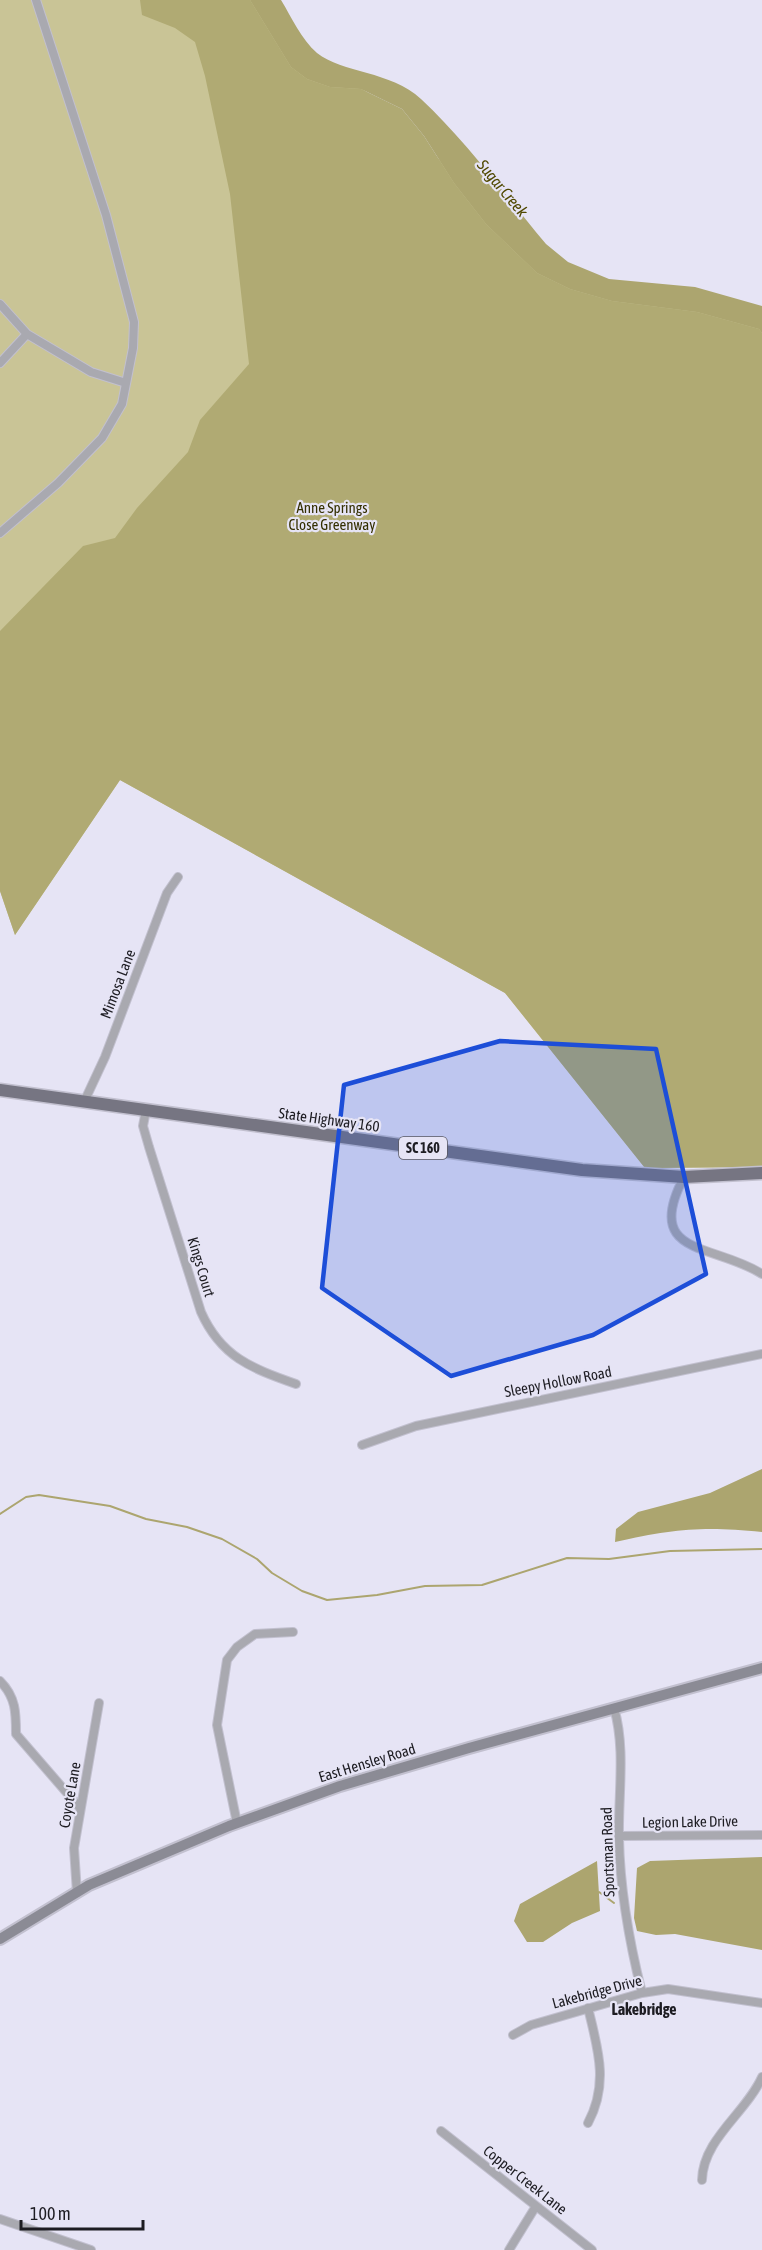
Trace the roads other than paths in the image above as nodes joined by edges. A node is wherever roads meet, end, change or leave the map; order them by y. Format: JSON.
{"nodes":[{"id":1,"x":36,"y":0,"type":"edge"},
{"id":2,"x":0,"y":304,"type":"edge"},
{"id":3,"x":27,"y":334,"type":"junction"},
{"id":4,"x":0,"y":363,"type":"edge"},
{"id":5,"x":126,"y":382,"type":"junction"},
{"id":6,"x":0,"y":533,"type":"edge"},
{"id":7,"x":178,"y":877,"type":"dead end"},
{"id":8,"x":0,"y":1090,"type":"edge"},
{"id":9,"x":84,"y":1102,"type":"junction"},
{"id":10,"x":146,"y":1110,"type":"junction"},
{"id":11,"x":762,"y":1173,"type":"edge"},
{"id":12,"x":684,"y":1177,"type":"junction"},
{"id":13,"x":762,"y":1274,"type":"edge"},
{"id":14,"x":762,"y":1354,"type":"edge"},
{"id":15,"x":296,"y":1384,"type":"dead end"},
{"id":16,"x":362,"y":1445,"type":"dead end"},
{"id":17,"x":293,"y":1632,"type":"dead end"},
{"id":18,"x":762,"y":1668,"type":"edge"},
{"id":19,"x":0,"y":1681,"type":"edge"},
{"id":20,"x":99,"y":1703,"type":"dead end"},
{"id":21,"x":614,"y":1708,"type":"junction"},
{"id":22,"x":81,"y":1808,"type":"junction"},
{"id":23,"x":237,"y":1823,"type":"junction"},
{"id":24,"x":762,"y":1835,"type":"edge"},
{"id":25,"x":619,"y":1836,"type":"junction"},
{"id":26,"x":77,"y":1893,"type":"junction"},
{"id":27,"x":0,"y":1939,"type":"edge"},
{"id":28,"x":642,"y":1993,"type":"junction"},
{"id":29,"x":762,"y":2003,"type":"edge"},
{"id":30,"x":588,"y":2008,"type":"junction"},
{"id":31,"x":513,"y":2035,"type":"dead end"},
{"id":32,"x":762,"y":2077,"type":"edge"},
{"id":33,"x":588,"y":2123,"type":"dead end"},
{"id":34,"x":441,"y":2131,"type":"dead end"},
{"id":35,"x":702,"y":2180,"type":"dead end"},
{"id":36,"x":536,"y":2206,"type":"junction"},
{"id":37,"x":0,"y":2219,"type":"edge"},
{"id":38,"x":91,"y":2250,"type":"edge"},
{"id":39,"x":509,"y":2250,"type":"edge"},
{"id":40,"x":592,"y":2250,"type":"edge"}],
"edges":[{"from":1,"to":5,"type":"street"},
{"from":2,"to":3,"type":"street"},
{"from":3,"to":4,"type":"street"},
{"from":3,"to":5,"type":"street"},
{"from":5,"to":6,"type":"street"},
{"from":7,"to":9,"type":"street","name":"Mimosa Lane"},
{"from":8,"to":9,"type":"main road","name":"State Highway 160","number":"SC 160"},
{"from":9,"to":10,"type":"main road","name":"State Highway 160","number":"SC 160"},
{"from":10,"to":12,"type":"main road","name":"State Highway 160","number":"SC 160"},
{"from":10,"to":15,"type":"street","name":"Kings Court"},
{"from":11,"to":12,"type":"main road","name":"State Highway 160","number":"SC 160"},
{"from":12,"to":13,"type":"street"},
{"from":14,"to":16,"type":"street","name":"Sleepy Hollow Road"},
{"from":17,"to":23,"type":"street"},
{"from":18,"to":21,"type":"main road","name":"East Hensley Road"},
{"from":19,"to":22,"type":"street"},
{"from":20,"to":22,"type":"street","name":"Coyote Lane"},
{"from":21,"to":23,"type":"main road","name":"East Hensley Road"},
{"from":21,"to":25,"type":"street","name":"Sportsman Road"},
{"from":22,"to":26,"type":"street","name":"Coyote Lane"},
{"from":23,"to":26,"type":"main road","name":"East Hensley Road"},
{"from":24,"to":25,"type":"street","name":"Legion Lake Drive"},
{"from":25,"to":28,"type":"street","name":"Sportsman Road"},
{"from":26,"to":27,"type":"main road","name":"East Hensley Road"},
{"from":28,"to":29,"type":"street","name":"Lakebridge Drive"},
{"from":28,"to":30,"type":"street","name":"Lakebridge Drive"},
{"from":30,"to":31,"type":"street","name":"Lakebridge Drive"},
{"from":30,"to":33,"type":"street"},
{"from":32,"to":35,"type":"street"},
{"from":34,"to":36,"type":"street","name":"Copper Creek Lane"},
{"from":36,"to":39,"type":"street"},
{"from":36,"to":40,"type":"street","name":"Copper Creek Lane"},
{"from":37,"to":38,"type":"street"}]}
